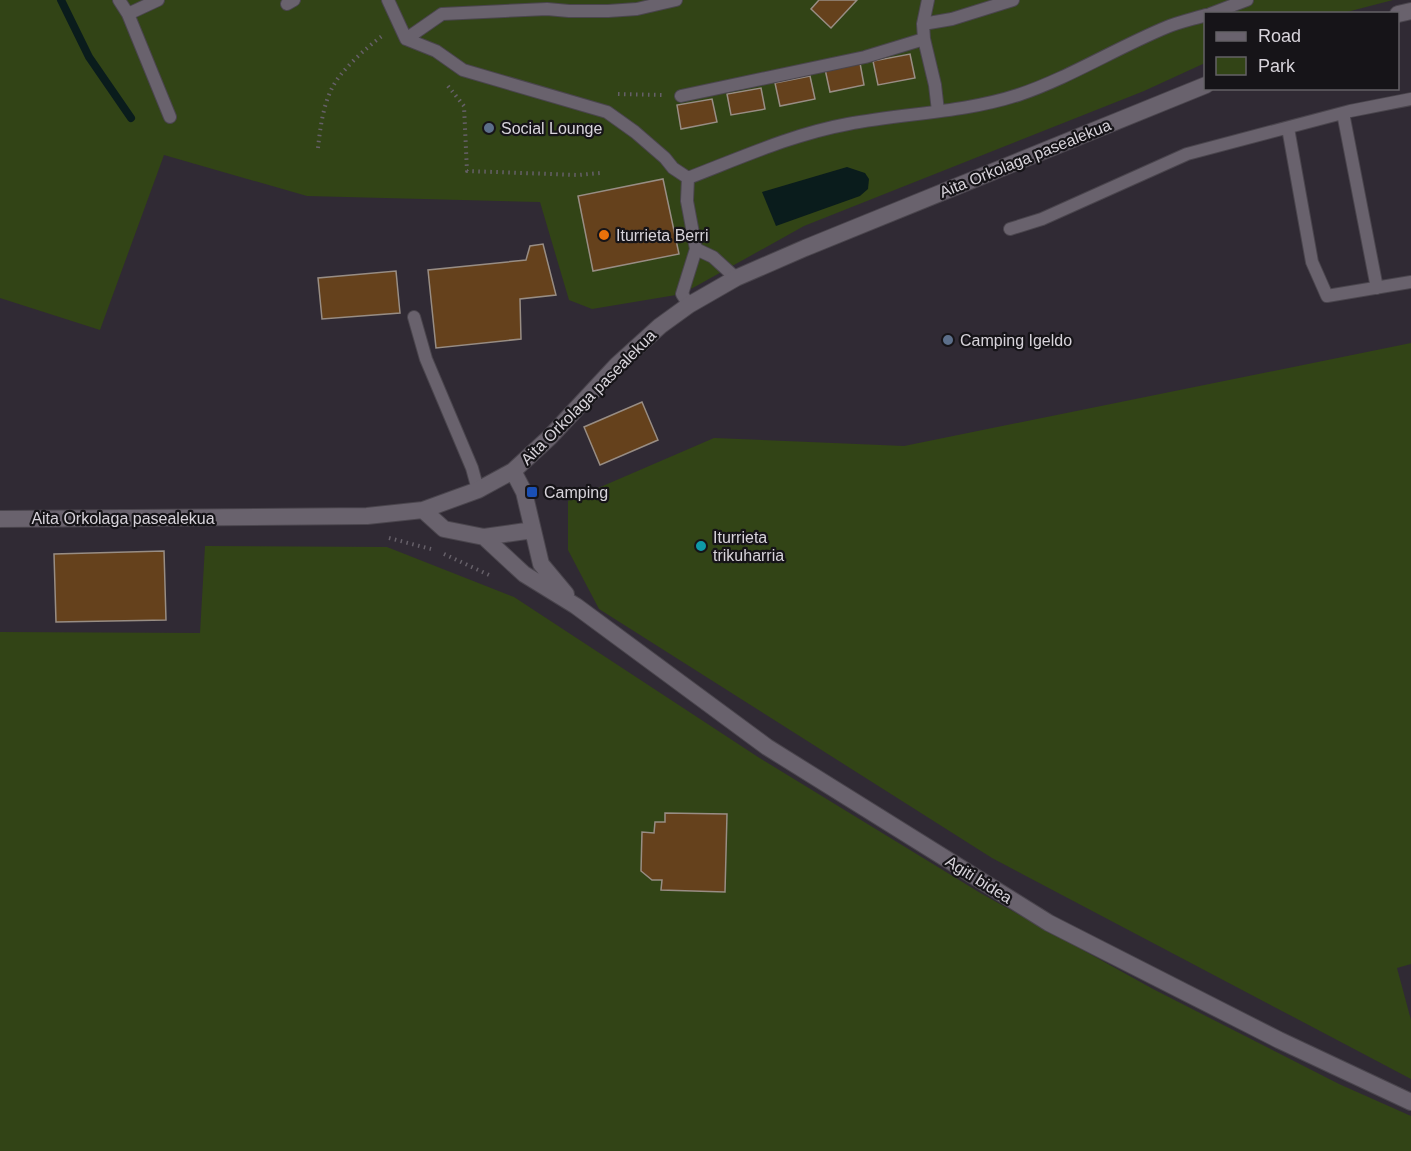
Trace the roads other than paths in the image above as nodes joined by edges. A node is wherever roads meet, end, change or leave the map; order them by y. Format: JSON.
{"nodes":[{"id":1,"x":119,"y":0,"type":"edge"},
{"id":2,"x":158,"y":0,"type":"edge"},
{"id":3,"x":388,"y":0,"type":"edge"},
{"id":4,"x":676,"y":0,"type":"edge"},
{"id":5,"x":928,"y":0,"type":"edge"},
{"id":6,"x":1013,"y":0,"type":"edge"},
{"id":7,"x":1247,"y":0,"type":"edge"},
{"id":8,"x":1214,"y":12,"type":"edge"},
{"id":9,"x":128,"y":14,"type":"junction"},
{"id":10,"x":1204,"y":15,"type":"edge"},
{"id":11,"x":923,"y":24,"type":"junction"},
{"id":12,"x":406,"y":39,"type":"junction"},
{"id":13,"x":924,"y":39,"type":"junction"},
{"id":14,"x":1204,"y":86,"type":"edge"},
{"id":15,"x":681,"y":96,"type":"dead end"},
{"id":16,"x":1411,"y":99,"type":"edge"},
{"id":17,"x":938,"y":111,"type":"junction"},
{"id":18,"x":1343,"y":113,"type":"junction"},
{"id":19,"x":170,"y":117,"type":"dead end"},
{"id":20,"x":1288,"y":128,"type":"junction"},
{"id":21,"x":688,"y":178,"type":"junction"},
{"id":22,"x":1010,"y":229,"type":"dead end"},
{"id":23,"x":696,"y":249,"type":"junction"},
{"id":24,"x":736,"y":278,"type":"junction"},
{"id":25,"x":1411,"y":282,"type":"edge"},
{"id":26,"x":1377,"y":288,"type":"junction"},
{"id":27,"x":689,"y":305,"type":"junction"},
{"id":28,"x":414,"y":317,"type":"dead end"},
{"id":29,"x":513,"y":471,"type":"junction"},
{"id":30,"x":478,"y":490,"type":"junction"},
{"id":31,"x":423,"y":510,"type":"junction"},
{"id":32,"x":0,"y":519,"type":"edge"},
{"id":33,"x":534,"y":530,"type":"junction"},
{"id":34,"x":484,"y":537,"type":"junction"},
{"id":35,"x":576,"y":606,"type":"junction"},
{"id":36,"x":1411,"y":1102,"type":"edge"}],
"edges":[{"from":1,"to":9,"type":"lane"},
{"from":2,"to":9,"type":"lane"},
{"from":3,"to":12,"type":"lane"},
{"from":4,"to":12,"type":"lane"},
{"from":5,"to":11,"type":"lane"},
{"from":6,"to":11,"type":"lane"},
{"from":7,"to":8,"type":"lane"},
{"from":9,"to":19,"type":"lane"},
{"from":10,"to":17,"type":"lane"},
{"from":11,"to":13,"type":"lane"},
{"from":12,"to":21,"type":"lane"},
{"from":13,"to":15,"type":"lane"},
{"from":13,"to":17,"type":"lane"},
{"from":14,"to":24,"type":"street","name":"Aita Orkolaga pasealekua"},
{"from":16,"to":18,"type":"lane"},
{"from":17,"to":21,"type":"lane"},
{"from":18,"to":20,"type":"lane"},
{"from":18,"to":26,"type":"lane"},
{"from":20,"to":22,"type":"lane"},
{"from":20,"to":26,"type":"lane"},
{"from":21,"to":23,"type":"lane"},
{"from":23,"to":24,"type":"lane"},
{"from":23,"to":27,"type":"lane"},
{"from":24,"to":27,"type":"street","name":"Aita Orkolaga pasealekua"},
{"from":25,"to":26,"type":"lane"},
{"from":27,"to":29,"type":"street","name":"Aita Orkolaga pasealekua"},
{"from":28,"to":30,"type":"lane"},
{"from":29,"to":30,"type":"street","name":"Aita Orkolaga pasealekua"},
{"from":29,"to":33,"type":"street","name":"Agiti bidea"},
{"from":30,"to":31,"type":"street","name":"Aita Orkolaga pasealekua"},
{"from":31,"to":32,"type":"street","name":"Aita Orkolaga pasealekua"},
{"from":31,"to":34,"type":"street"},
{"from":33,"to":34,"type":"street"},
{"from":33,"to":35,"type":"street","name":"Agiti bidea"},
{"from":34,"to":35,"type":"street","name":"Agiti bidea"},
{"from":35,"to":36,"type":"street","name":"Agiti bidea"}]}
